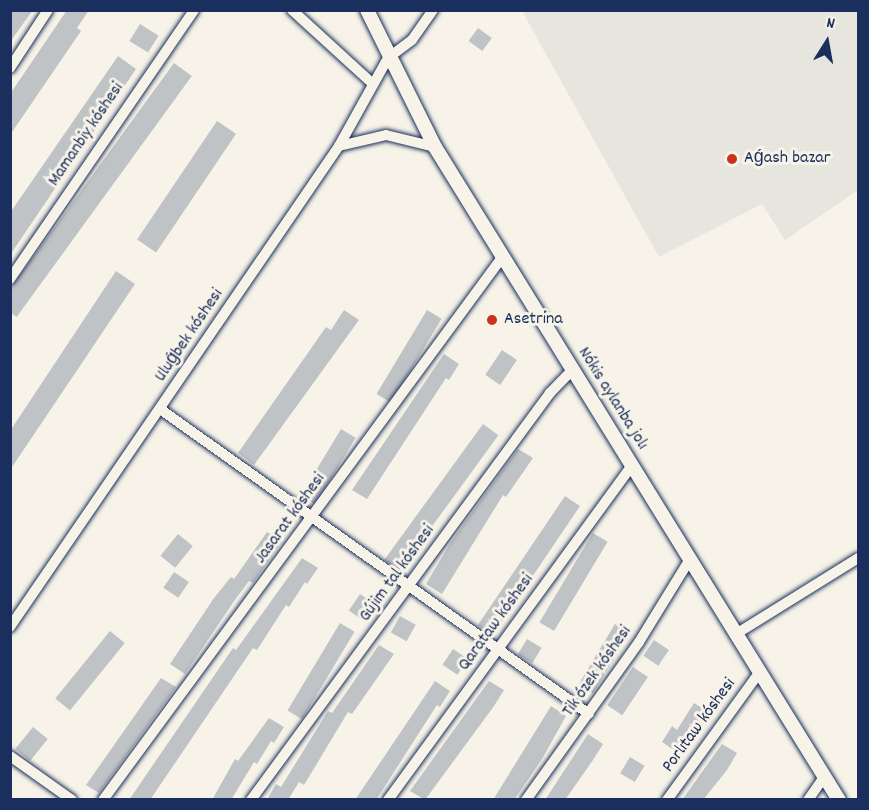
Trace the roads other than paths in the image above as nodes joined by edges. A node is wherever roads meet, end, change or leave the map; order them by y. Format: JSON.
{"nodes":[{"id":1,"x":48,"y":10,"type":"edge"},
{"id":2,"x":194,"y":10,"type":"edge"},
{"id":3,"x":292,"y":10,"type":"edge"},
{"id":4,"x":367,"y":10,"type":"edge"},
{"id":5,"x":433,"y":10,"type":"edge"},
{"id":6,"x":388,"y":58,"type":"junction"},
{"id":7,"x":10,"y":68,"type":"edge"},
{"id":8,"x":372,"y":83,"type":"junction"},
{"id":9,"x":339,"y":146,"type":"junction"},
{"id":10,"x":435,"y":147,"type":"junction"},
{"id":11,"x":503,"y":256,"type":"junction"},
{"id":12,"x":10,"y":279,"type":"edge"},
{"id":13,"x":573,"y":369,"type":"junction"},
{"id":14,"x":159,"y":409,"type":"junction"},
{"id":15,"x":632,"y":465,"type":"junction"},
{"id":16,"x":312,"y":519,"type":"junction"},
{"id":17,"x":858,"y":558,"type":"edge"},
{"id":18,"x":690,"y":559,"type":"junction"},
{"id":19,"x":408,"y":588,"type":"junction"},
{"id":20,"x":10,"y":627,"type":"edge"},
{"id":21,"x":736,"y":633,"type":"junction"},
{"id":22,"x":497,"y":652,"type":"junction"},
{"id":23,"x":759,"y":673,"type":"junction"},
{"id":24,"x":589,"y":714,"type":"junction"},
{"id":25,"x":10,"y":756,"type":"edge"},
{"id":26,"x":825,"y":776,"type":"junction"},
{"id":27,"x":72,"y":800,"type":"edge"},
{"id":28,"x":103,"y":800,"type":"edge"},
{"id":29,"x":251,"y":800,"type":"edge"},
{"id":30,"x":388,"y":800,"type":"edge"},
{"id":31,"x":526,"y":800,"type":"edge"},
{"id":32,"x":667,"y":800,"type":"edge"},
{"id":33,"x":808,"y":800,"type":"edge"},
{"id":34,"x":839,"y":800,"type":"edge"}],
"edges":[{"from":1,"to":7,"type":"street"},
{"from":2,"to":12,"type":"street","name":"Mamanbiy kóshesi"},
{"from":3,"to":8,"type":"street"},
{"from":4,"to":6,"type":"main road","name":"Nókis aylanba jolı"},
{"from":5,"to":6,"type":"street"},
{"from":6,"to":8,"type":"street","name":"Uluǵbek kóshesi"},
{"from":6,"to":10,"type":"main road","name":"Nókis aylanba jolı"},
{"from":8,"to":9,"type":"street","name":"Uluǵbek kóshesi"},
{"from":9,"to":10,"type":"street"},
{"from":9,"to":14,"type":"street","name":"Uluǵbek kóshesi"},
{"from":10,"to":11,"type":"main road","name":"Nókis aylanba jolı"},
{"from":11,"to":13,"type":"main road","name":"Nókis aylanba jolı"},
{"from":11,"to":16,"type":"street","name":"Jasarat kóshesi"},
{"from":13,"to":15,"type":"main road","name":"Nókis aylanba jolı"},
{"from":13,"to":19,"type":"street","name":"Gújim tal kóshesi"},
{"from":14,"to":16,"type":"street"},
{"from":14,"to":20,"type":"street","name":"Uluǵbek kóshesi"},
{"from":15,"to":18,"type":"main road","name":"Nókis aylanba jolı"},
{"from":15,"to":22,"type":"street","name":"Qarataw kóshesi"},
{"from":16,"to":19,"type":"street"},
{"from":16,"to":28,"type":"street","name":"Jasarat kóshesi"},
{"from":17,"to":21,"type":"street"},
{"from":18,"to":21,"type":"main road","name":"Nókis aylanba jolı"},
{"from":18,"to":24,"type":"street","name":"Tik ózek kóshesi"},
{"from":19,"to":22,"type":"street"},
{"from":19,"to":29,"type":"street","name":"Gújim tal kóshesi"},
{"from":21,"to":23,"type":"main road","name":"Nókis aylanba jolı"},
{"from":22,"to":24,"type":"street"},
{"from":22,"to":30,"type":"street","name":"Qarataw kóshesi"},
{"from":23,"to":26,"type":"main road","name":"Nókis aylanba jolı"},
{"from":23,"to":32,"type":"street","name":"Porlıtaw kóshesi"},
{"from":24,"to":31,"type":"street","name":"Tik ózek kóshesi"},
{"from":25,"to":27,"type":"street"},
{"from":26,"to":33,"type":"street"},
{"from":26,"to":34,"type":"main road","name":"Nókis aylanba jolı"}]}
